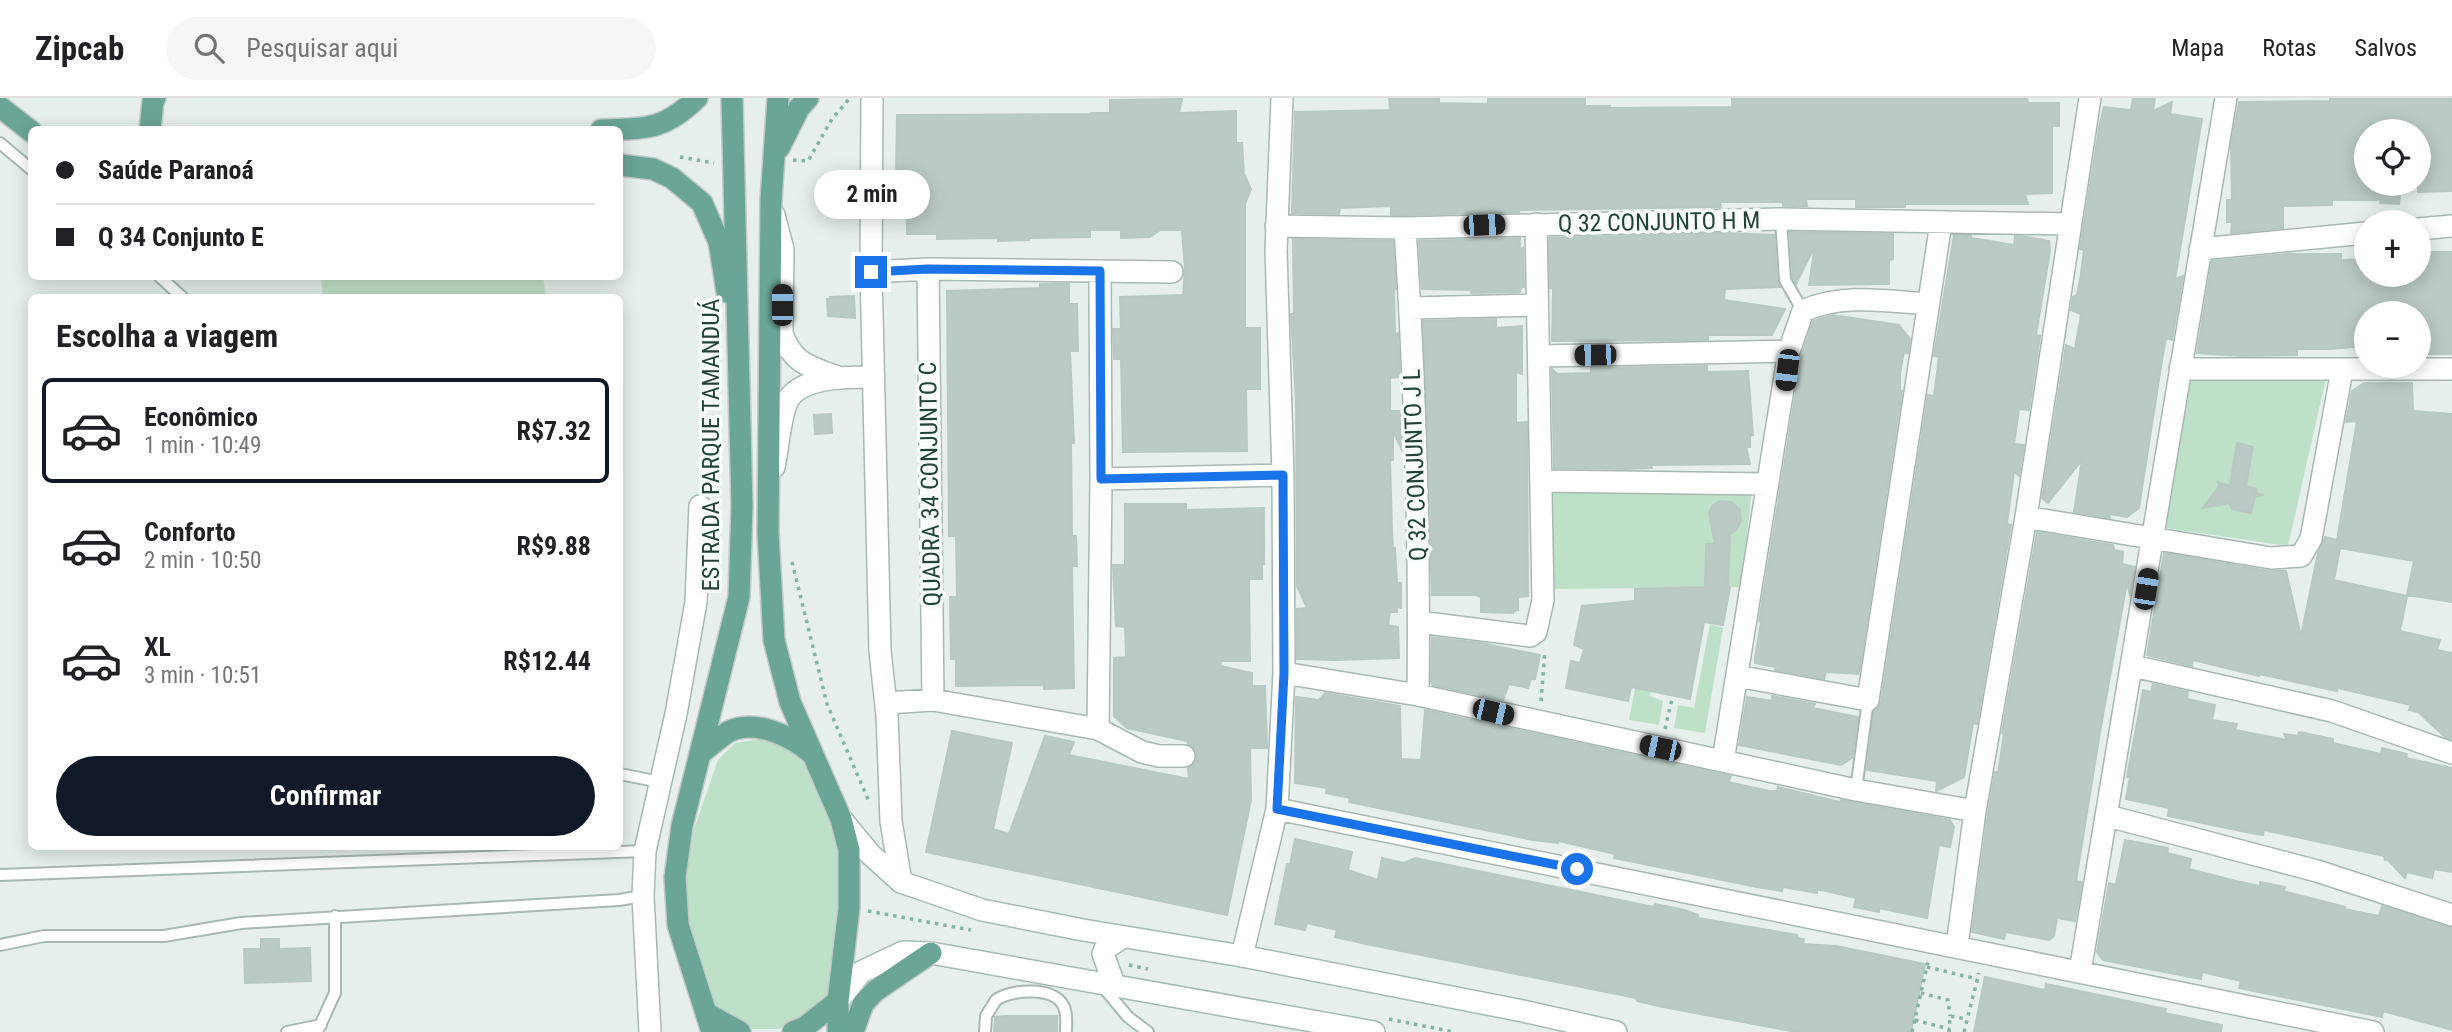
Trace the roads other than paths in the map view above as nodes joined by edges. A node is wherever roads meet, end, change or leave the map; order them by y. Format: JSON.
{"nodes":[{"id":1,"x":155,"y":98,"type":"edge"},
{"id":2,"x":697,"y":98,"type":"edge"},
{"id":3,"x":732,"y":98,"type":"edge"},
{"id":4,"x":778,"y":98,"type":"edge"},
{"id":5,"x":808,"y":98,"type":"edge"},
{"id":6,"x":872,"y":98,"type":"edge"},
{"id":7,"x":1282,"y":98,"type":"edge"},
{"id":8,"x":2090,"y":98,"type":"edge"},
{"id":9,"x":2226,"y":98,"type":"edge"},
{"id":10,"x":0,"y":107,"type":"edge"},
{"id":11,"x":150,"y":126,"type":"edge"},
{"id":12,"x":28,"y":129,"type":"edge"},
{"id":13,"x":623,"y":129,"type":"edge"},
{"id":14,"x":0,"y":144,"type":"edge"},
{"id":15,"x":774,"y":159,"type":"junction"},
{"id":16,"x":623,"y":165,"type":"edge"},
{"id":17,"x":28,"y":167,"type":"edge"},
{"id":18,"x":771,"y":200,"type":"junction"},
{"id":19,"x":1781,"y":219,"type":"junction"},
{"id":20,"x":1941,"y":223,"type":"junction"},
{"id":21,"x":1536,"y":224,"type":"junction"},
{"id":22,"x":2070,"y":224,"type":"junction"},
{"id":23,"x":1276,"y":226,"type":"junction"},
{"id":24,"x":2452,"y":226,"type":"edge"},
{"id":25,"x":1405,"y":228,"type":"junction"},
{"id":26,"x":2431,"y":228,"type":"edge"},
{"id":27,"x":2354,"y":234,"type":"edge"},
{"id":28,"x":2200,"y":249,"type":"junction"},
{"id":29,"x":928,"y":269,"type":"junction"},
{"id":30,"x":1100,"y":271,"type":"junction"},
{"id":31,"x":871,"y":272,"type":"junction"},
{"id":32,"x":1172,"y":272,"type":"dead end"},
{"id":33,"x":163,"y":280,"type":"edge"},
{"id":34,"x":179,"y":294,"type":"edge"},
{"id":35,"x":1928,"y":304,"type":"junction"},
{"id":36,"x":1538,"y":305,"type":"junction"},
{"id":37,"x":1410,"y":308,"type":"junction"},
{"id":38,"x":1802,"y":312,"type":"junction"},
{"id":39,"x":1789,"y":351,"type":"junction"},
{"id":40,"x":1540,"y":356,"type":"junction"},
{"id":41,"x":740,"y":366,"type":"junction"},
{"id":42,"x":2180,"y":369,"type":"junction"},
{"id":43,"x":2452,"y":369,"type":"edge"},
{"id":44,"x":2342,"y":370,"type":"junction"},
{"id":45,"x":838,"y":377,"type":"junction"},
{"id":46,"x":873,"y":377,"type":"junction"},
{"id":47,"x":1283,"y":475,"type":"junction"},
{"id":48,"x":1101,"y":479,"type":"junction"},
{"id":49,"x":1542,"y":481,"type":"junction"},
{"id":50,"x":1768,"y":484,"type":"junction"},
{"id":51,"x":768,"y":493,"type":"junction"},
{"id":52,"x":700,"y":506,"type":"dead end"},
{"id":53,"x":2026,"y":517,"type":"junction"},
{"id":54,"x":2154,"y":538,"type":"junction"},
{"id":55,"x":1419,"y":622,"type":"junction"},
{"id":56,"x":2133,"y":666,"type":"junction"},
{"id":57,"x":1284,"y":673,"type":"junction"},
{"id":58,"x":1737,"y":676,"type":"junction"},
{"id":59,"x":1418,"y":695,"type":"junction"},
{"id":60,"x":933,"y":700,"type":"junction"},
{"id":61,"x":1868,"y":700,"type":"junction"},
{"id":62,"x":887,"y":709,"type":"junction"},
{"id":63,"x":676,"y":714,"type":"junction"},
{"id":64,"x":709,"y":723,"type":"junction"},
{"id":65,"x":1098,"y":729,"type":"junction"},
{"id":66,"x":701,"y":753,"type":"junction"},
{"id":67,"x":811,"y":753,"type":"junction"},
{"id":68,"x":2452,"y":753,"type":"edge"},
{"id":69,"x":1184,"y":756,"type":"dead end"},
{"id":70,"x":1723,"y":761,"type":"junction"},
{"id":71,"x":623,"y":775,"type":"edge"},
{"id":72,"x":660,"y":782,"type":"junction"},
{"id":73,"x":1856,"y":790,"type":"junction"},
{"id":74,"x":1277,"y":809,"type":"junction"},
{"id":75,"x":1975,"y":811,"type":"junction"},
{"id":76,"x":2108,"y":816,"type":"junction"},
{"id":77,"x":841,"y":819,"type":"junction"},
{"id":78,"x":645,"y":852,"type":"junction"},
{"id":79,"x":0,"y":875,"type":"edge"},
{"id":80,"x":901,"y":882,"type":"junction"},
{"id":81,"x":643,"y":896,"type":"junction"},
{"id":82,"x":2452,"y":915,"type":"edge"},
{"id":83,"x":335,"y":916,"type":"junction"},
{"id":84,"x":1123,"y":937,"type":"junction"},
{"id":85,"x":0,"y":945,"type":"edge"},
{"id":86,"x":1957,"y":946,"type":"junction"},
{"id":87,"x":931,"y":953,"type":"junction"},
{"id":88,"x":1242,"y":956,"type":"junction"},
{"id":89,"x":1019,"y":968,"type":"junction"},
{"id":90,"x":2080,"y":972,"type":"junction"},
{"id":91,"x":1107,"y":983,"type":"junction"},
{"id":92,"x":1021,"y":991,"type":"junction"},
{"id":93,"x":838,"y":1001,"type":"junction"},
{"id":94,"x":709,"y":1022,"type":"edge"},
{"id":95,"x":1304,"y":1025,"type":"edge"},
{"id":96,"x":1381,"y":1025,"type":"edge"},
{"id":97,"x":319,"y":1028,"type":"edge"},
{"id":98,"x":287,"y":1032,"type":"edge"},
{"id":99,"x":650,"y":1032,"type":"edge"},
{"id":100,"x":740,"y":1032,"type":"edge"},
{"id":101,"x":793,"y":1032,"type":"edge"},
{"id":102,"x":838,"y":1032,"type":"edge"},
{"id":103,"x":853,"y":1032,"type":"edge"},
{"id":104,"x":985,"y":1032,"type":"edge"},
{"id":105,"x":1066,"y":1032,"type":"edge"},
{"id":106,"x":1148,"y":1032,"type":"edge"},
{"id":107,"x":1616,"y":1032,"type":"edge"},
{"id":108,"x":2373,"y":1032,"type":"edge"}],
"edges":[{"from":1,"to":11,"type":"main road"},
{"from":2,"to":13,"type":"main road"},
{"from":3,"to":41,"type":"main road","name":"ESTRADA PARQUE TAMANDUÁ"},
{"from":4,"to":15,"type":"main road"},
{"from":5,"to":15,"type":"main road"},
{"from":6,"to":31,"type":"street"},
{"from":7,"to":23,"type":"street"},
{"from":8,"to":22,"type":"street"},
{"from":9,"to":28,"type":"street"},
{"from":10,"to":12,"type":"main road"},
{"from":14,"to":17,"type":"lane"},
{"from":15,"to":18,"type":"main road"},
{"from":16,"to":41,"type":"main road"},
{"from":18,"to":45,"type":"street"},
{"from":18,"to":51,"type":"main road"},
{"from":19,"to":20,"type":"street","name":"Q 32 CONJUNTO H M"},
{"from":19,"to":21,"type":"street","name":"Q 32 CONJUNTO H M"},
{"from":19,"to":38,"type":"lane"},
{"from":20,"to":22,"type":"street","name":"Q 32 CONJUNTO H M"},
{"from":20,"to":35,"type":"street"},
{"from":21,"to":25,"type":"street","name":"Q 32 CONJUNTO H M"},
{"from":21,"to":36,"type":"street"},
{"from":22,"to":53,"type":"street"},
{"from":23,"to":25,"type":"street","name":"Q 32 CONJUNTO H M"},
{"from":23,"to":47,"type":"street"},
{"from":24,"to":26,"type":"street"},
{"from":25,"to":37,"type":"street","name":"Q 32 CONJUNTO J L"},
{"from":27,"to":28,"type":"street"},
{"from":28,"to":42,"type":"street"},
{"from":29,"to":30,"type":"street"},
{"from":29,"to":31,"type":"street"},
{"from":29,"to":60,"type":"street","name":"QUADRA 34 CONJUNTO C"},
{"from":30,"to":32,"type":"street"},
{"from":30,"to":48,"type":"street"},
{"from":31,"to":46,"type":"street"},
{"from":33,"to":34,"type":"lane"},
{"from":35,"to":38,"type":"street"},
{"from":35,"to":61,"type":"street"},
{"from":36,"to":37,"type":"street"},
{"from":36,"to":40,"type":"street"},
{"from":37,"to":55,"type":"street","name":"Q 32 CONJUNTO J L"},
{"from":38,"to":39,"type":"street"},
{"from":39,"to":40,"type":"street"},
{"from":39,"to":50,"type":"street"},
{"from":40,"to":49,"type":"street"},
{"from":41,"to":64,"type":"main road","name":"ESTRADA PARQUE TAMANDUÁ"},
{"from":42,"to":44,"type":"street"},
{"from":42,"to":54,"type":"street"},
{"from":43,"to":44,"type":"street"},
{"from":44,"to":54,"type":"street"},
{"from":45,"to":46,"type":"street"},
{"from":45,"to":51,"type":"street"},
{"from":46,"to":62,"type":"street"},
{"from":47,"to":48,"type":"street"},
{"from":47,"to":57,"type":"street"},
{"from":48,"to":65,"type":"street"},
{"from":49,"to":50,"type":"street"},
{"from":49,"to":55,"type":"street"},
{"from":50,"to":58,"type":"street"},
{"from":51,"to":67,"type":"main road"},
{"from":52,"to":63,"type":"street"},
{"from":53,"to":54,"type":"street"},
{"from":53,"to":75,"type":"street"},
{"from":54,"to":56,"type":"street"},
{"from":55,"to":59,"type":"street","name":"Q 32 CONJUNTO J L"},
{"from":56,"to":68,"type":"street"},
{"from":56,"to":76,"type":"street"},
{"from":57,"to":59,"type":"street"},
{"from":57,"to":74,"type":"street"},
{"from":58,"to":61,"type":"street"},
{"from":58,"to":70,"type":"street"},
{"from":59,"to":70,"type":"street"},
{"from":60,"to":62,"type":"street"},
{"from":60,"to":65,"type":"street"},
{"from":61,"to":73,"type":"lane"},
{"from":62,"to":80,"type":"street"},
{"from":63,"to":64,"type":"street"},
{"from":63,"to":72,"type":"street"},
{"from":64,"to":66,"type":"main road","name":"ESTRADA PARQUE TAMANDUÁ"},
{"from":65,"to":69,"type":"street"},
{"from":66,"to":67,"type":"main road"},
{"from":66,"to":94,"type":"main road","name":"ESTRADA PARQUE TAMANDUÁ"},
{"from":67,"to":77,"type":"main road"},
{"from":70,"to":73,"type":"street"},
{"from":71,"to":72,"type":"lane"},
{"from":72,"to":78,"type":"street"},
{"from":73,"to":75,"type":"street"},
{"from":74,"to":86,"type":"street"},
{"from":74,"to":88,"type":"street"},
{"from":75,"to":86,"type":"street"},
{"from":76,"to":82,"type":"street"},
{"from":76,"to":90,"type":"street"},
{"from":77,"to":80,"type":"street"},
{"from":77,"to":93,"type":"main road"},
{"from":78,"to":79,"type":"lane"},
{"from":78,"to":81,"type":"street"},
{"from":80,"to":84,"type":"street"},
{"from":81,"to":83,"type":"lane"},
{"from":81,"to":99,"type":"street"},
{"from":83,"to":85,"type":"lane"},
{"from":83,"to":97,"type":"lane"},
{"from":84,"to":88,"type":"street"},
{"from":84,"to":91,"type":"street"},
{"from":86,"to":90,"type":"street"},
{"from":87,"to":89,"type":"street"},
{"from":87,"to":93,"type":"street"},
{"from":87,"to":103,"type":"main road"},
{"from":88,"to":107,"type":"street"},
{"from":89,"to":91,"type":"street"},
{"from":89,"to":92,"type":"lane"},
{"from":90,"to":108,"type":"street"},
{"from":91,"to":95,"type":"street"},
{"from":91,"to":106,"type":"lane"},
{"from":92,"to":104,"type":"lane"},
{"from":92,"to":105,"type":"lane"},
{"from":93,"to":101,"type":"main road"},
{"from":93,"to":102,"type":"main road"},
{"from":94,"to":100,"type":"main road"},
{"from":95,"to":96,"type":"street"},
{"from":97,"to":98,"type":"lane"}]}
